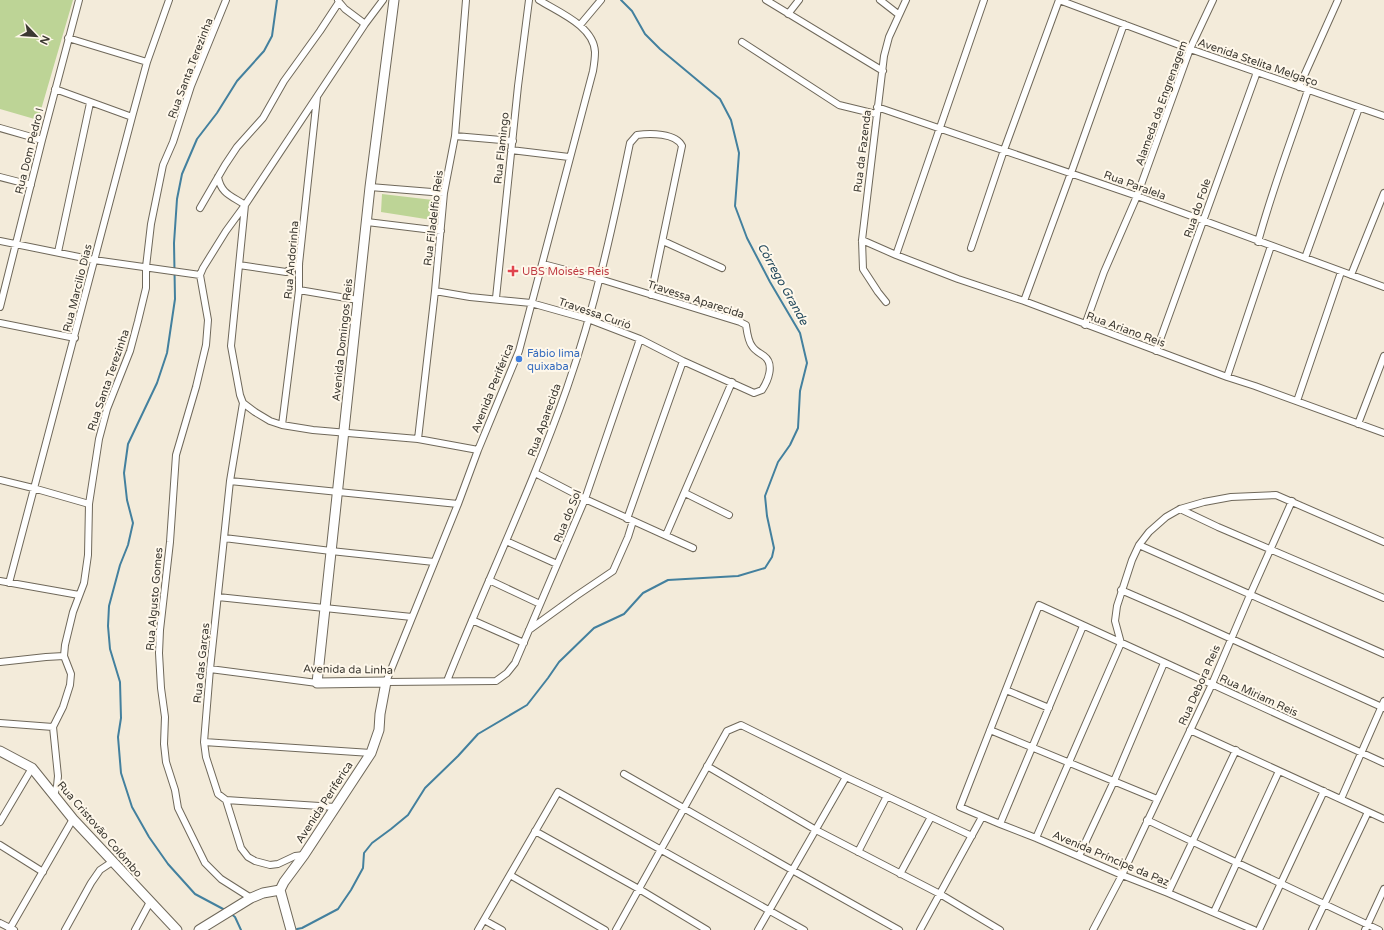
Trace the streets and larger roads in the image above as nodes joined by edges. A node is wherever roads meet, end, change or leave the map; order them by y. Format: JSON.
{"nodes":[{"id":1,"x":79,"y":0,"type":"edge"},
{"id":2,"x":169,"y":0,"type":"edge"},
{"id":3,"x":226,"y":0,"type":"edge"},
{"id":4,"x":383,"y":0,"type":"edge"},
{"id":5,"x":394,"y":0,"type":"edge"},
{"id":6,"x":466,"y":0,"type":"edge"},
{"id":7,"x":529,"y":0,"type":"edge"},
{"id":8,"x":539,"y":0,"type":"edge"},
{"id":9,"x":601,"y":0,"type":"edge"},
{"id":10,"x":766,"y":0,"type":"edge"},
{"id":11,"x":799,"y":0,"type":"edge"},
{"id":12,"x":880,"y":0,"type":"edge"},
{"id":13,"x":906,"y":0,"type":"edge"},
{"id":14,"x":984,"y":0,"type":"edge"},
{"id":15,"x":1059,"y":0,"type":"edge"},
{"id":16,"x":1213,"y":0,"type":"edge"},
{"id":17,"x":1338,"y":0,"type":"edge"},
{"id":18,"x":338,"y":1,"type":"edge"},
{"id":19,"x":788,"y":14,"type":"junction"},
{"id":20,"x":898,"y":14,"type":"junction"},
{"id":21,"x":365,"y":24,"type":"junction"},
{"id":22,"x":1124,"y":24,"type":"junction"},
{"id":23,"x":580,"y":25,"type":"junction"},
{"id":24,"x":68,"y":38,"type":"junction"},
{"id":25,"x":742,"y":42,"type":"dead end"},
{"id":26,"x":1190,"y":49,"type":"junction"},
{"id":27,"x":147,"y":62,"type":"junction"},
{"id":28,"x":883,"y":71,"type":"junction"},
{"id":29,"x":1257,"y":72,"type":"junction"},
{"id":30,"x":1299,"y":87,"type":"junction"},
{"id":31,"x":55,"y":89,"type":"junction"},
{"id":32,"x":1308,"y":90,"type":"junction"},
{"id":33,"x":317,"y":96,"type":"junction"},
{"id":34,"x":90,"y":103,"type":"junction"},
{"id":35,"x":878,"y":107,"type":"junction"},
{"id":36,"x":1359,"y":108,"type":"junction"},
{"id":37,"x":876,"y":114,"type":"junction"},
{"id":38,"x":132,"y":116,"type":"junction"},
{"id":39,"x":1384,"y":116,"type":"edge"},
{"id":40,"x":0,"y":128,"type":"edge"},
{"id":41,"x":939,"y":129,"type":"junction"},
{"id":42,"x":455,"y":136,"type":"junction"},
{"id":43,"x":42,"y":140,"type":"junction"},
{"id":44,"x":513,"y":140,"type":"junction"},
{"id":45,"x":511,"y":150,"type":"junction"},
{"id":46,"x":1004,"y":150,"type":"junction"},
{"id":47,"x":569,"y":157,"type":"junction"},
{"id":48,"x":1071,"y":173,"type":"junction"},
{"id":49,"x":0,"y":177,"type":"edge"},
{"id":50,"x":218,"y":177,"type":"junction"},
{"id":51,"x":31,"y":185,"type":"junction"},
{"id":52,"x":370,"y":187,"type":"junction"},
{"id":53,"x":1384,"y":193,"type":"edge"},
{"id":54,"x":444,"y":194,"type":"junction"},
{"id":55,"x":1137,"y":196,"type":"junction"},
{"id":56,"x":245,"y":205,"type":"junction"},
{"id":57,"x":200,"y":208,"type":"dead end"},
{"id":58,"x":1204,"y":221,"type":"junction"},
{"id":59,"x":367,"y":222,"type":"junction"},
{"id":60,"x":441,"y":231,"type":"junction"},
{"id":61,"x":862,"y":240,"type":"junction"},
{"id":62,"x":0,"y":241,"type":"edge"},
{"id":63,"x":663,"y":241,"type":"junction"},
{"id":64,"x":1258,"y":242,"type":"junction"},
{"id":65,"x":16,"y":244,"type":"junction"},
{"id":66,"x":1271,"y":246,"type":"junction"},
{"id":67,"x":971,"y":248,"type":"dead end"},
{"id":68,"x":58,"y":252,"type":"junction"},
{"id":69,"x":896,"y":255,"type":"junction"},
{"id":70,"x":1305,"y":258,"type":"junction"},
{"id":71,"x":94,"y":260,"type":"junction"},
{"id":72,"x":299,"y":264,"type":"junction"},
{"id":73,"x":543,"y":264,"type":"junction"},
{"id":74,"x":239,"y":265,"type":"junction"},
{"id":75,"x":146,"y":267,"type":"junction"},
{"id":76,"x":722,"y":268,"type":"dead end"},
{"id":77,"x":1341,"y":272,"type":"junction"},
{"id":78,"x":200,"y":275,"type":"junction"},
{"id":79,"x":1351,"y":275,"type":"junction"},
{"id":80,"x":600,"y":279,"type":"junction"},
{"id":81,"x":1384,"y":287,"type":"edge"},
{"id":82,"x":298,"y":290,"type":"junction"},
{"id":83,"x":435,"y":291,"type":"junction"},
{"id":84,"x":651,"y":295,"type":"junction"},
{"id":85,"x":496,"y":298,"type":"junction"},
{"id":86,"x":358,"y":300,"type":"junction"},
{"id":87,"x":1024,"y":301,"type":"junction"},
{"id":88,"x":886,"y":302,"type":"dead end"},
{"id":89,"x":531,"y":303,"type":"junction"},
{"id":90,"x":0,"y":308,"type":"edge"},
{"id":91,"x":588,"y":319,"type":"junction"},
{"id":92,"x":0,"y":323,"type":"edge"},
{"id":93,"x":1085,"y":325,"type":"junction"},
{"id":94,"x":75,"y":338,"type":"junction"},
{"id":95,"x":640,"y":339,"type":"junction"},
{"id":96,"x":1156,"y":351,"type":"junction"},
{"id":97,"x":1384,"y":356,"type":"edge"},
{"id":98,"x":683,"y":361,"type":"junction"},
{"id":99,"x":1227,"y":377,"type":"junction"},
{"id":100,"x":735,"y":384,"type":"junction"},
{"id":101,"x":1297,"y":401,"type":"junction"},
{"id":102,"x":243,"y":403,"type":"junction"},
{"id":103,"x":1358,"y":424,"type":"junction"},
{"id":104,"x":282,"y":425,"type":"junction"},
{"id":105,"x":343,"y":433,"type":"junction"},
{"id":106,"x":1384,"y":433,"type":"edge"},
{"id":107,"x":418,"y":439,"type":"junction"},
{"id":108,"x":478,"y":450,"type":"junction"},
{"id":109,"x":535,"y":473,"type":"junction"},
{"id":110,"x":0,"y":480,"type":"edge"},
{"id":111,"x":230,"y":481,"type":"junction"},
{"id":112,"x":33,"y":488,"type":"junction"},
{"id":113,"x":337,"y":491,"type":"junction"},
{"id":114,"x":685,"y":492,"type":"junction"},
{"id":115,"x":585,"y":499,"type":"junction"},
{"id":116,"x":1292,"y":501,"type":"junction"},
{"id":117,"x":88,"y":504,"type":"junction"},
{"id":118,"x":458,"y":504,"type":"junction"},
{"id":119,"x":1180,"y":509,"type":"junction"},
{"id":120,"x":729,"y":514,"type":"dead end"},
{"id":121,"x":630,"y":520,"type":"junction"},
{"id":122,"x":666,"y":536,"type":"junction"},
{"id":123,"x":224,"y":538,"type":"junction"},
{"id":124,"x":506,"y":541,"type":"junction"},
{"id":125,"x":1384,"y":542,"type":"edge"},
{"id":126,"x":1139,"y":545,"type":"junction"},
{"id":127,"x":693,"y":548,"type":"dead end"},
{"id":128,"x":1270,"y":549,"type":"junction"},
{"id":129,"x":331,"y":552,"type":"junction"},
{"id":130,"x":434,"y":562,"type":"junction"},
{"id":131,"x":557,"y":564,"type":"junction"},
{"id":132,"x":489,"y":580,"type":"junction"},
{"id":133,"x":0,"y":582,"type":"edge"},
{"id":134,"x":9,"y":583,"type":"junction"},
{"id":135,"x":1121,"y":590,"type":"junction"},
{"id":136,"x":79,"y":595,"type":"junction"},
{"id":137,"x":1250,"y":595,"type":"junction"},
{"id":138,"x":218,"y":597,"type":"junction"},
{"id":139,"x":1384,"y":598,"type":"edge"},
{"id":140,"x":540,"y":604,"type":"junction"},
{"id":141,"x":325,"y":608,"type":"junction"},
{"id":142,"x":412,"y":617,"type":"junction"},
{"id":143,"x":472,"y":620,"type":"junction"},
{"id":144,"x":1083,"y":626,"type":"junction"},
{"id":145,"x":529,"y":630,"type":"junction"},
{"id":146,"x":1231,"y":639,"type":"junction"},
{"id":147,"x":524,"y":643,"type":"junction"},
{"id":148,"x":1121,"y":643,"type":"junction"},
{"id":149,"x":1384,"y":654,"type":"edge"},
{"id":150,"x":64,"y":656,"type":"junction"},
{"id":151,"x":0,"y":662,"type":"edge"},
{"id":152,"x":1164,"y":663,"type":"junction"},
{"id":153,"x":210,"y":669,"type":"junction"},
{"id":154,"x":447,"y":681,"type":"junction"},
{"id":155,"x":386,"y":682,"type":"junction"},
{"id":156,"x":487,"y":682,"type":"joint"},
{"id":157,"x":317,"y":683,"type":"junction"},
{"id":158,"x":1212,"y":684,"type":"junction"},
{"id":159,"x":1006,"y":690,"type":"junction"},
{"id":160,"x":1383,"y":705,"type":"edge"},
{"id":161,"x":1049,"y":708,"type":"junction"},
{"id":162,"x":0,"y":723,"type":"edge"},
{"id":163,"x":53,"y":727,"type":"junction"},
{"id":164,"x":990,"y":730,"type":"junction"},
{"id":165,"x":1190,"y":730,"type":"junction"},
{"id":166,"x":204,"y":742,"type":"junction"},
{"id":167,"x":1033,"y":748,"type":"junction"},
{"id":168,"x":0,"y":750,"type":"edge"},
{"id":169,"x":1236,"y":750,"type":"junction"},
{"id":170,"x":371,"y":753,"type":"junction"},
{"id":171,"x":1362,"y":753,"type":"junction"},
{"id":172,"x":1069,"y":763,"type":"junction"},
{"id":173,"x":1384,"y":763,"type":"edge"},
{"id":174,"x":707,"y":766,"type":"junction"},
{"id":175,"x":32,"y":768,"type":"junction"},
{"id":176,"x":1279,"y":771,"type":"junction"},
{"id":177,"x":624,"y":774,"type":"dead end"},
{"id":178,"x":846,"y":777,"type":"junction"},
{"id":179,"x":1114,"y":781,"type":"junction"},
{"id":180,"x":1324,"y":791,"type":"junction"},
{"id":181,"x":54,"y":795,"type":"junction"},
{"id":182,"x":887,"y":796,"type":"junction"},
{"id":183,"x":1341,"y":799,"type":"junction"},
{"id":184,"x":226,"y":800,"type":"junction"},
{"id":185,"x":1157,"y":800,"type":"junction"},
{"id":186,"x":335,"y":807,"type":"junction"},
{"id":187,"x":684,"y":808,"type":"junction"},
{"id":188,"x":1368,"y":812,"type":"junction"},
{"id":189,"x":982,"y":816,"type":"junction"},
{"id":190,"x":931,"y":817,"type":"junction"},
{"id":191,"x":73,"y":819,"type":"junction"},
{"id":192,"x":1384,"y":819,"type":"edge"},
{"id":193,"x":1147,"y":820,"type":"junction"},
{"id":194,"x":0,"y":822,"type":"edge"},
{"id":195,"x":1000,"y":824,"type":"junction"},
{"id":196,"x":816,"y":830,"type":"junction"},
{"id":197,"x":535,"y":831,"type":"junction"},
{"id":198,"x":972,"y":836,"type":"junction"},
{"id":199,"x":1036,"y":838,"type":"junction"},
{"id":200,"x":1193,"y":841,"type":"junction"},
{"id":201,"x":0,"y":845,"type":"edge"},
{"id":202,"x":662,"y":849,"type":"junction"},
{"id":203,"x":858,"y":852,"type":"junction"},
{"id":204,"x":304,"y":855,"type":"junction"},
{"id":205,"x":1079,"y":856,"type":"junction"},
{"id":206,"x":112,"y":862,"type":"junction"},
{"id":207,"x":1237,"y":863,"type":"junction"},
{"id":208,"x":792,"y":870,"type":"junction"},
{"id":209,"x":43,"y":872,"type":"junction"},
{"id":210,"x":900,"y":874,"type":"junction"},
{"id":211,"x":510,"y":875,"type":"junction"},
{"id":212,"x":1122,"y":876,"type":"junction"},
{"id":213,"x":1281,"y":884,"type":"junction"},
{"id":214,"x":639,"y":889,"type":"junction"},
{"id":215,"x":1384,"y":889,"type":"edge"},
{"id":216,"x":280,"y":890,"type":"junction"},
{"id":217,"x":1168,"y":893,"type":"junction"},
{"id":218,"x":940,"y":894,"type":"junction"},
{"id":219,"x":251,"y":898,"type":"junction"},
{"id":220,"x":150,"y":902,"type":"junction"},
{"id":221,"x":1324,"y":904,"type":"junction"},
{"id":222,"x":769,"y":911,"type":"junction"},
{"id":223,"x":1214,"y":912,"type":"junction"},
{"id":224,"x":484,"y":920,"type":"junction"},
{"id":225,"x":0,"y":923,"type":"edge"},
{"id":226,"x":1366,"y":928,"type":"edge"},
{"id":227,"x":11,"y":929,"type":"edge"},
{"id":228,"x":65,"y":930,"type":"edge"},
{"id":229,"x":135,"y":930,"type":"edge"},
{"id":230,"x":177,"y":930,"type":"edge"},
{"id":231,"x":199,"y":930,"type":"edge"},
{"id":232,"x":291,"y":930,"type":"edge"},
{"id":233,"x":478,"y":930,"type":"edge"},
{"id":234,"x":502,"y":930,"type":"edge"},
{"id":235,"x":605,"y":930,"type":"edge"},
{"id":236,"x":616,"y":930,"type":"edge"},
{"id":237,"x":707,"y":930,"type":"edge"},
{"id":238,"x":758,"y":930,"type":"edge"},
{"id":239,"x":804,"y":930,"type":"edge"},
{"id":240,"x":899,"y":930,"type":"edge"},
{"id":241,"x":920,"y":930,"type":"edge"},
{"id":242,"x":1000,"y":930,"type":"edge"},
{"id":243,"x":1093,"y":930,"type":"edge"},
{"id":244,"x":1254,"y":930,"type":"edge"},
{"id":245,"x":1259,"y":930,"type":"edge"},
{"id":246,"x":1312,"y":930,"type":"edge"},
{"id":247,"x":1378,"y":930,"type":"edge"}],
"edges":[{"from":1,"to":24,"type":"street","name":"Rua Dom Pedro I"},
{"from":2,"to":27,"type":"street","name":"Rua Marcilio Dias"},
{"from":3,"to":75,"type":"street","name":"Rua Santa Terezinha"},
{"from":4,"to":21,"type":"street"},
{"from":5,"to":52,"type":"street","name":"Avenida Domingos Reis"},
{"from":6,"to":42,"type":"street","name":"Rua Filadelfio Reis"},
{"from":7,"to":44,"type":"street","name":"Rua Flamingo"},
{"from":8,"to":23,"type":"street"},
{"from":9,"to":23,"type":"street"},
{"from":10,"to":19,"type":"street"},
{"from":11,"to":19,"type":"street"},
{"from":12,"to":20,"type":"street"},
{"from":13,"to":20,"type":"street","name":"Rua da Fazenda"},
{"from":14,"to":41,"type":"street"},
{"from":15,"to":22,"type":"street","name":"Avenida Stelita Melgaço"},
{"from":15,"to":46,"type":"street"},
{"from":16,"to":26,"type":"street","name":"Alameda da Engrenagem"},
{"from":17,"to":30,"type":"street"},
{"from":18,"to":21,"type":"street"},
{"from":18,"to":50,"type":"street"},
{"from":19,"to":28,"type":"street"},
{"from":20,"to":28,"type":"street","name":"Rua da Fazenda"},
{"from":21,"to":33,"type":"street"},
{"from":22,"to":26,"type":"street","name":"Avenida Stelita Melgaço"},
{"from":22,"to":48,"type":"street"},
{"from":23,"to":47,"type":"street","name":"Avenida Periférica"},
{"from":24,"to":27,"type":"street"},
{"from":24,"to":31,"type":"street","name":"Rua Dom Pedro I"},
{"from":25,"to":37,"type":"street"},
{"from":26,"to":29,"type":"street","name":"Avenida Stelita Melgaço"},
{"from":26,"to":55,"type":"street","name":"Alameda da Engrenagem"},
{"from":27,"to":38,"type":"street","name":"Rua Marcilio Dias"},
{"from":28,"to":35,"type":"street","name":"Rua da Fazenda"},
{"from":29,"to":30,"type":"street","name":"Avenida Stelita Melgaço"},
{"from":29,"to":58,"type":"street","name":"Rua do Fole"},
{"from":30,"to":32,"type":"street","name":"Avenida Stelita Melgaço"},
{"from":31,"to":34,"type":"street"},
{"from":31,"to":43,"type":"street","name":"Rua Dom Pedro I"},
{"from":32,"to":36,"type":"street","name":"Avenida Stelita Melgaço"},
{"from":32,"to":64,"type":"street"},
{"from":33,"to":56,"type":"street"},
{"from":33,"to":72,"type":"street","name":"Rua Andorinha"},
{"from":34,"to":38,"type":"street"},
{"from":34,"to":68,"type":"street"},
{"from":35,"to":37,"type":"street","name":"Rua da Fazenda"},
{"from":35,"to":41,"type":"street","name":"Rua Paralela"},
{"from":36,"to":39,"type":"street","name":"Avenida Stelita Melgaço"},
{"from":36,"to":70,"type":"street"},
{"from":37,"to":61,"type":"street","name":"Rua da Fazenda"},
{"from":38,"to":71,"type":"street","name":"Rua Marcilio Dias"},
{"from":40,"to":43,"type":"street"},
{"from":41,"to":46,"type":"street","name":"Rua Paralela"},
{"from":41,"to":69,"type":"street"},
{"from":42,"to":44,"type":"street"},
{"from":42,"to":54,"type":"street","name":"Rua Filadelfio Reis"},
{"from":43,"to":51,"type":"street","name":"Rua Dom Pedro I"},
{"from":44,"to":45,"type":"street","name":"Rua Flamingo"},
{"from":45,"to":47,"type":"street"},
{"from":45,"to":85,"type":"street","name":"Rua Flamingo"},
{"from":46,"to":48,"type":"street","name":"Rua Paralela"},
{"from":46,"to":67,"type":"street"},
{"from":47,"to":73,"type":"street","name":"Avenida Periférica"},
{"from":48,"to":55,"type":"street","name":"Rua Paralela"},
{"from":48,"to":87,"type":"street"},
{"from":49,"to":51,"type":"street"},
{"from":50,"to":56,"type":"street"},
{"from":50,"to":57,"type":"street"},
{"from":51,"to":65,"type":"street","name":"Rua Dom Pedro I"},
{"from":52,"to":54,"type":"street"},
{"from":52,"to":59,"type":"street","name":"Avenida Domingos Reis"},
{"from":53,"to":79,"type":"street"},
{"from":54,"to":60,"type":"street","name":"Rua Filadelfio Reis"},
{"from":55,"to":58,"type":"street","name":"Rua Paralela"},
{"from":55,"to":93,"type":"street","name":"Alameda da Engrenagem"},
{"from":56,"to":74,"type":"street"},
{"from":56,"to":78,"type":"street"},
{"from":58,"to":64,"type":"street","name":"Rua Paralela"},
{"from":58,"to":96,"type":"street","name":"Rua do Fole"},
{"from":59,"to":60,"type":"street"},
{"from":59,"to":86,"type":"street","name":"Avenida Domingos Reis"},
{"from":60,"to":83,"type":"street","name":"Rua Filadelfio Reis"},
{"from":61,"to":69,"type":"street","name":"Rua Ariano Reis"},
{"from":61,"to":88,"type":"street","name":"Rua da Fazenda"},
{"from":62,"to":65,"type":"street"},
{"from":63,"to":76,"type":"street"},
{"from":63,"to":80,"type":"street","name":"Rua Aparecida"},
{"from":63,"to":84,"type":"street"},
{"from":64,"to":66,"type":"street","name":"Rua Paralela"},
{"from":65,"to":68,"type":"street"},
{"from":65,"to":90,"type":"street","name":"Rua Dom Pedro I"},
{"from":66,"to":70,"type":"street","name":"Rua Paralela"},
{"from":66,"to":99,"type":"street"},
{"from":68,"to":71,"type":"street"},
{"from":69,"to":87,"type":"street","name":"Rua Ariano Reis"},
{"from":70,"to":77,"type":"street","name":"Rua Paralela"},
{"from":71,"to":75,"type":"street"},
{"from":71,"to":94,"type":"street","name":"Rua Marcilio Dias"},
{"from":72,"to":74,"type":"street"},
{"from":72,"to":82,"type":"street","name":"Rua Andorinha"},
{"from":73,"to":80,"type":"street","name":"Travessa Aparecida"},
{"from":73,"to":89,"type":"street","name":"Avenida Periférica"},
{"from":74,"to":102,"type":"street"},
{"from":75,"to":78,"type":"street"},
{"from":75,"to":117,"type":"street","name":"Rua Santa Terezinha"},
{"from":77,"to":79,"type":"street","name":"Rua Paralela"},
{"from":77,"to":101,"type":"street"},
{"from":78,"to":219,"type":"street","name":"Rua Algusto Gomes"},
{"from":79,"to":81,"type":"street","name":"Rua Paralela"},
{"from":80,"to":84,"type":"street","name":"Travessa Aparecida"},
{"from":80,"to":91,"type":"street","name":"Rua Aparecida"},
{"from":82,"to":86,"type":"street"},
{"from":82,"to":104,"type":"street","name":"Rua Andorinha"},
{"from":83,"to":85,"type":"street","name":"Travessa Curió"},
{"from":83,"to":107,"type":"street","name":"Rua Filadelfio Reis"},
{"from":84,"to":100,"type":"street","name":"Travessa Aparecida"},
{"from":85,"to":89,"type":"street","name":"Travessa Curió"},
{"from":86,"to":105,"type":"street","name":"Avenida Domingos Reis"},
{"from":87,"to":93,"type":"street","name":"Rua Ariano Reis"},
{"from":89,"to":91,"type":"street","name":"Travessa Curió"},
{"from":89,"to":108,"type":"street","name":"Avenida Periférica"},
{"from":91,"to":95,"type":"street","name":"Travessa Curió"},
{"from":91,"to":109,"type":"street","name":"Rua Aparecida"},
{"from":92,"to":94,"type":"street"},
{"from":93,"to":96,"type":"street","name":"Rua Ariano Reis"},
{"from":94,"to":112,"type":"street","name":"Rua Marcilio Dias"},
{"from":95,"to":98,"type":"street","name":"Travessa Curió"},
{"from":95,"to":115,"type":"street","name":"Rua do Sol"},
{"from":96,"to":99,"type":"street","name":"Rua Ariano Reis"},
{"from":97,"to":103,"type":"street"},
{"from":98,"to":100,"type":"street","name":"Travessa Curió"},
{"from":98,"to":121,"type":"street"},
{"from":99,"to":101,"type":"street","name":"Rua Ariano Reis"},
{"from":100,"to":114,"type":"street"},
{"from":101,"to":103,"type":"street","name":"Rua Ariano Reis"},
{"from":102,"to":104,"type":"street"},
{"from":102,"to":111,"type":"street","name":"Rua das Garças"},
{"from":103,"to":106,"type":"street","name":"Rua Ariano Reis"},
{"from":104,"to":105,"type":"street"},
{"from":105,"to":107,"type":"street"},
{"from":105,"to":113,"type":"street","name":"Avenida Domingos Reis"},
{"from":107,"to":108,"type":"street"},
{"from":108,"to":118,"type":"street","name":"Avenida Periférica"},
{"from":109,"to":115,"type":"street"},
{"from":109,"to":124,"type":"street","name":"Rua Aparecida"},
{"from":110,"to":112,"type":"street"},
{"from":111,"to":113,"type":"street"},
{"from":111,"to":123,"type":"street","name":"Rua das Garças"},
{"from":112,"to":117,"type":"street"},
{"from":112,"to":134,"type":"street","name":"Rua Marcilio Dias"},
{"from":113,"to":118,"type":"street"},
{"from":113,"to":129,"type":"street","name":"Avenida Domingos Reis"},
{"from":114,"to":120,"type":"street"},
{"from":114,"to":122,"type":"street"},
{"from":115,"to":121,"type":"street"},
{"from":115,"to":131,"type":"street","name":"Rua do Sol"},
{"from":116,"to":119,"type":"street"},
{"from":116,"to":125,"type":"street"},
{"from":116,"to":128,"type":"street","name":"Rua Debora Reis"},
{"from":117,"to":136,"type":"street","name":"Rua Santa Terezinha"},
{"from":118,"to":130,"type":"street","name":"Avenida Periférica"},
{"from":119,"to":126,"type":"street"},
{"from":119,"to":128,"type":"street"},
{"from":121,"to":122,"type":"street"},
{"from":121,"to":145,"type":"street"},
{"from":122,"to":127,"type":"street"},
{"from":123,"to":129,"type":"street"},
{"from":123,"to":138,"type":"street","name":"Rua das Garças"},
{"from":124,"to":131,"type":"street"},
{"from":124,"to":132,"type":"street","name":"Rua Aparecida"},
{"from":126,"to":135,"type":"street"},
{"from":126,"to":137,"type":"street"},
{"from":128,"to":137,"type":"street","name":"Rua Debora Reis"},
{"from":128,"to":139,"type":"street"},
{"from":129,"to":130,"type":"street"},
{"from":129,"to":141,"type":"street","name":"Avenida Domingos Reis"},
{"from":130,"to":142,"type":"street","name":"Avenida Periférica"},
{"from":131,"to":140,"type":"street","name":"Rua do Sol"},
{"from":132,"to":140,"type":"street"},
{"from":132,"to":143,"type":"street","name":"Rua Aparecida"},
{"from":133,"to":134,"type":"street"},
{"from":134,"to":136,"type":"street"},
{"from":135,"to":146,"type":"street"},
{"from":135,"to":148,"type":"street"},
{"from":136,"to":150,"type":"street","name":"Rua Santa Terezinha"},
{"from":137,"to":146,"type":"street","name":"Rua Debora Reis"},
{"from":137,"to":149,"type":"street"},
{"from":138,"to":141,"type":"street"},
{"from":138,"to":153,"type":"street","name":"Rua das Garças"},
{"from":140,"to":145,"type":"street","name":"Rua do Sol"},
{"from":141,"to":142,"type":"street"},
{"from":141,"to":157,"type":"street","name":"Avenida Domingos Reis"},
{"from":142,"to":155,"type":"street","name":"Avenida Periférica"},
{"from":143,"to":147,"type":"street"},
{"from":143,"to":154,"type":"street","name":"Rua Aparecida"},
{"from":144,"to":148,"type":"street","name":"Rua Miriam Reis"},
{"from":144,"to":159,"type":"street","name":"Rua Miriam Reis"},
{"from":144,"to":161,"type":"street"},
{"from":145,"to":147,"type":"street","name":"Rua do Sol"},
{"from":146,"to":158,"type":"street","name":"Rua Debora Reis"},
{"from":146,"to":160,"type":"street"},
{"from":147,"to":156,"type":"street","name":"Rua do Sol"},
{"from":148,"to":152,"type":"street","name":"Rua Miriam Reis"},
{"from":148,"to":172,"type":"street"},
{"from":150,"to":151,"type":"street"},
{"from":150,"to":163,"type":"street","name":"Rua Santa Terezinha"},
{"from":152,"to":158,"type":"street","name":"Rua Miriam Reis"},
{"from":152,"to":179,"type":"street"},
{"from":153,"to":157,"type":"street","name":"Avenida da Linha"},
{"from":153,"to":166,"type":"street","name":"Rua das Garças"},
{"from":154,"to":155,"type":"street","name":"Avenida da Linha"},
{"from":154,"to":156,"type":"street","name":"Avenida da Linha"},
{"from":155,"to":157,"type":"street","name":"Avenida da Linha"},
{"from":155,"to":170,"type":"street","name":"Avenida Periferica"},
{"from":158,"to":165,"type":"street","name":"Rua Debora Reis"},
{"from":158,"to":171,"type":"street","name":"Rua Miriam Reis"},
{"from":159,"to":161,"type":"street"},
{"from":159,"to":164,"type":"street"},
{"from":160,"to":171,"type":"street"},
{"from":161,"to":167,"type":"street"},
{"from":162,"to":163,"type":"street"},
{"from":163,"to":181,"type":"street"},
{"from":164,"to":167,"type":"street"},
{"from":164,"to":189,"type":"street","name":"Avenida Príncipe da Paz"},
{"from":165,"to":169,"type":"street"},
{"from":165,"to":185,"type":"street","name":"Rua Debora Reis"},
{"from":166,"to":170,"type":"street"},
{"from":166,"to":184,"type":"street","name":"Rua das Garças"},
{"from":167,"to":172,"type":"street"},
{"from":167,"to":195,"type":"street"},
{"from":168,"to":175,"type":"street","name":"Rua Cristovão Colômbo"},
{"from":169,"to":176,"type":"street"},
{"from":169,"to":200,"type":"street"},
{"from":170,"to":186,"type":"street","name":"Avenida Periferica"},
{"from":171,"to":173,"type":"street","name":"Rua Miriam Reis"},
{"from":171,"to":183,"type":"street"},
{"from":172,"to":179,"type":"street"},
{"from":172,"to":199,"type":"street"},
{"from":174,"to":178,"type":"street"},
{"from":174,"to":187,"type":"street"},
{"from":174,"to":196,"type":"street"},
{"from":175,"to":181,"type":"street","name":"Rua Cristovão Colômbo"},
{"from":175,"to":194,"type":"street"},
{"from":176,"to":180,"type":"street"},
{"from":176,"to":207,"type":"street"},
{"from":177,"to":187,"type":"street"},
{"from":178,"to":182,"type":"street"},
{"from":178,"to":196,"type":"street"},
{"from":179,"to":185,"type":"street"},
{"from":179,"to":205,"type":"street"},
{"from":180,"to":183,"type":"street"},
{"from":180,"to":213,"type":"street"},
{"from":181,"to":191,"type":"street","name":"Rua Cristovão Colômbo"},
{"from":182,"to":190,"type":"street"},
{"from":182,"to":203,"type":"street"},
{"from":183,"to":188,"type":"street"},
{"from":184,"to":186,"type":"street"},
{"from":184,"to":204,"type":"street","name":"Rua das Garças"},
{"from":185,"to":193,"type":"street","name":"Rua Debora Reis"},
{"from":186,"to":204,"type":"street","name":"Avenida Periferica"},
{"from":187,"to":202,"type":"street"},
{"from":187,"to":208,"type":"street"},
{"from":188,"to":192,"type":"street"},
{"from":188,"to":221,"type":"street"},
{"from":189,"to":195,"type":"street","name":"Avenida Príncipe da Paz"},
{"from":189,"to":198,"type":"street"},
{"from":190,"to":198,"type":"street"},
{"from":190,"to":210,"type":"street"},
{"from":191,"to":206,"type":"street","name":"Rua Cristovão Colômbo"},
{"from":191,"to":209,"type":"street"},
{"from":193,"to":200,"type":"street"},
{"from":193,"to":212,"type":"street","name":"Rua Debora Reis"},
{"from":195,"to":199,"type":"street","name":"Avenida Príncipe da Paz"},
{"from":196,"to":203,"type":"street"},
{"from":196,"to":208,"type":"street"},
{"from":197,"to":202,"type":"street"},
{"from":197,"to":211,"type":"street"},
{"from":197,"to":214,"type":"street"},
{"from":198,"to":218,"type":"street"},
{"from":199,"to":205,"type":"street","name":"Avenida Príncipe da Paz"},
{"from":200,"to":207,"type":"street"},
{"from":200,"to":217,"type":"street"},
{"from":201,"to":209,"type":"street"},
{"from":202,"to":214,"type":"street"},
{"from":202,"to":222,"type":"street"},
{"from":203,"to":210,"type":"street"},
{"from":204,"to":216,"type":"street","name":"Avenida Periferica"},
{"from":205,"to":212,"type":"street","name":"Avenida Príncipe da Paz"},
{"from":206,"to":220,"type":"street","name":"Rua Cristovão Colômbo"},
{"from":206,"to":228,"type":"street"},
{"from":207,"to":213,"type":"street"},
{"from":207,"to":223,"type":"street"},
{"from":208,"to":222,"type":"street"},
{"from":208,"to":240,"type":"street"},
{"from":209,"to":227,"type":"street"},
{"from":210,"to":218,"type":"street"},
{"from":211,"to":224,"type":"street"},
{"from":211,"to":235,"type":"street"},
{"from":212,"to":217,"type":"street","name":"Avenida Príncipe da Paz"},
{"from":212,"to":243,"type":"street","name":"Rua Debora Reis"},
{"from":213,"to":221,"type":"street"},
{"from":213,"to":245,"type":"street"},
{"from":214,"to":236,"type":"street"},
{"from":214,"to":237,"type":"street"},
{"from":215,"to":226,"type":"street"},
{"from":216,"to":219,"type":"street"},
{"from":216,"to":232,"type":"street"},
{"from":217,"to":223,"type":"street","name":"Avenida Príncipe da Paz"},
{"from":218,"to":241,"type":"street"},
{"from":218,"to":242,"type":"street"},
{"from":219,"to":231,"type":"street"},
{"from":220,"to":229,"type":"street"},
{"from":220,"to":230,"type":"street","name":"Rua Cristovão Colômbo"},
{"from":221,"to":226,"type":"street"},
{"from":221,"to":246,"type":"street"},
{"from":222,"to":238,"type":"street"},
{"from":222,"to":239,"type":"street"},
{"from":223,"to":244,"type":"street","name":"Avenida Príncipe da Paz"},
{"from":224,"to":233,"type":"street"},
{"from":224,"to":234,"type":"street"},
{"from":225,"to":227,"type":"street"},
{"from":226,"to":247,"type":"street"}]}
